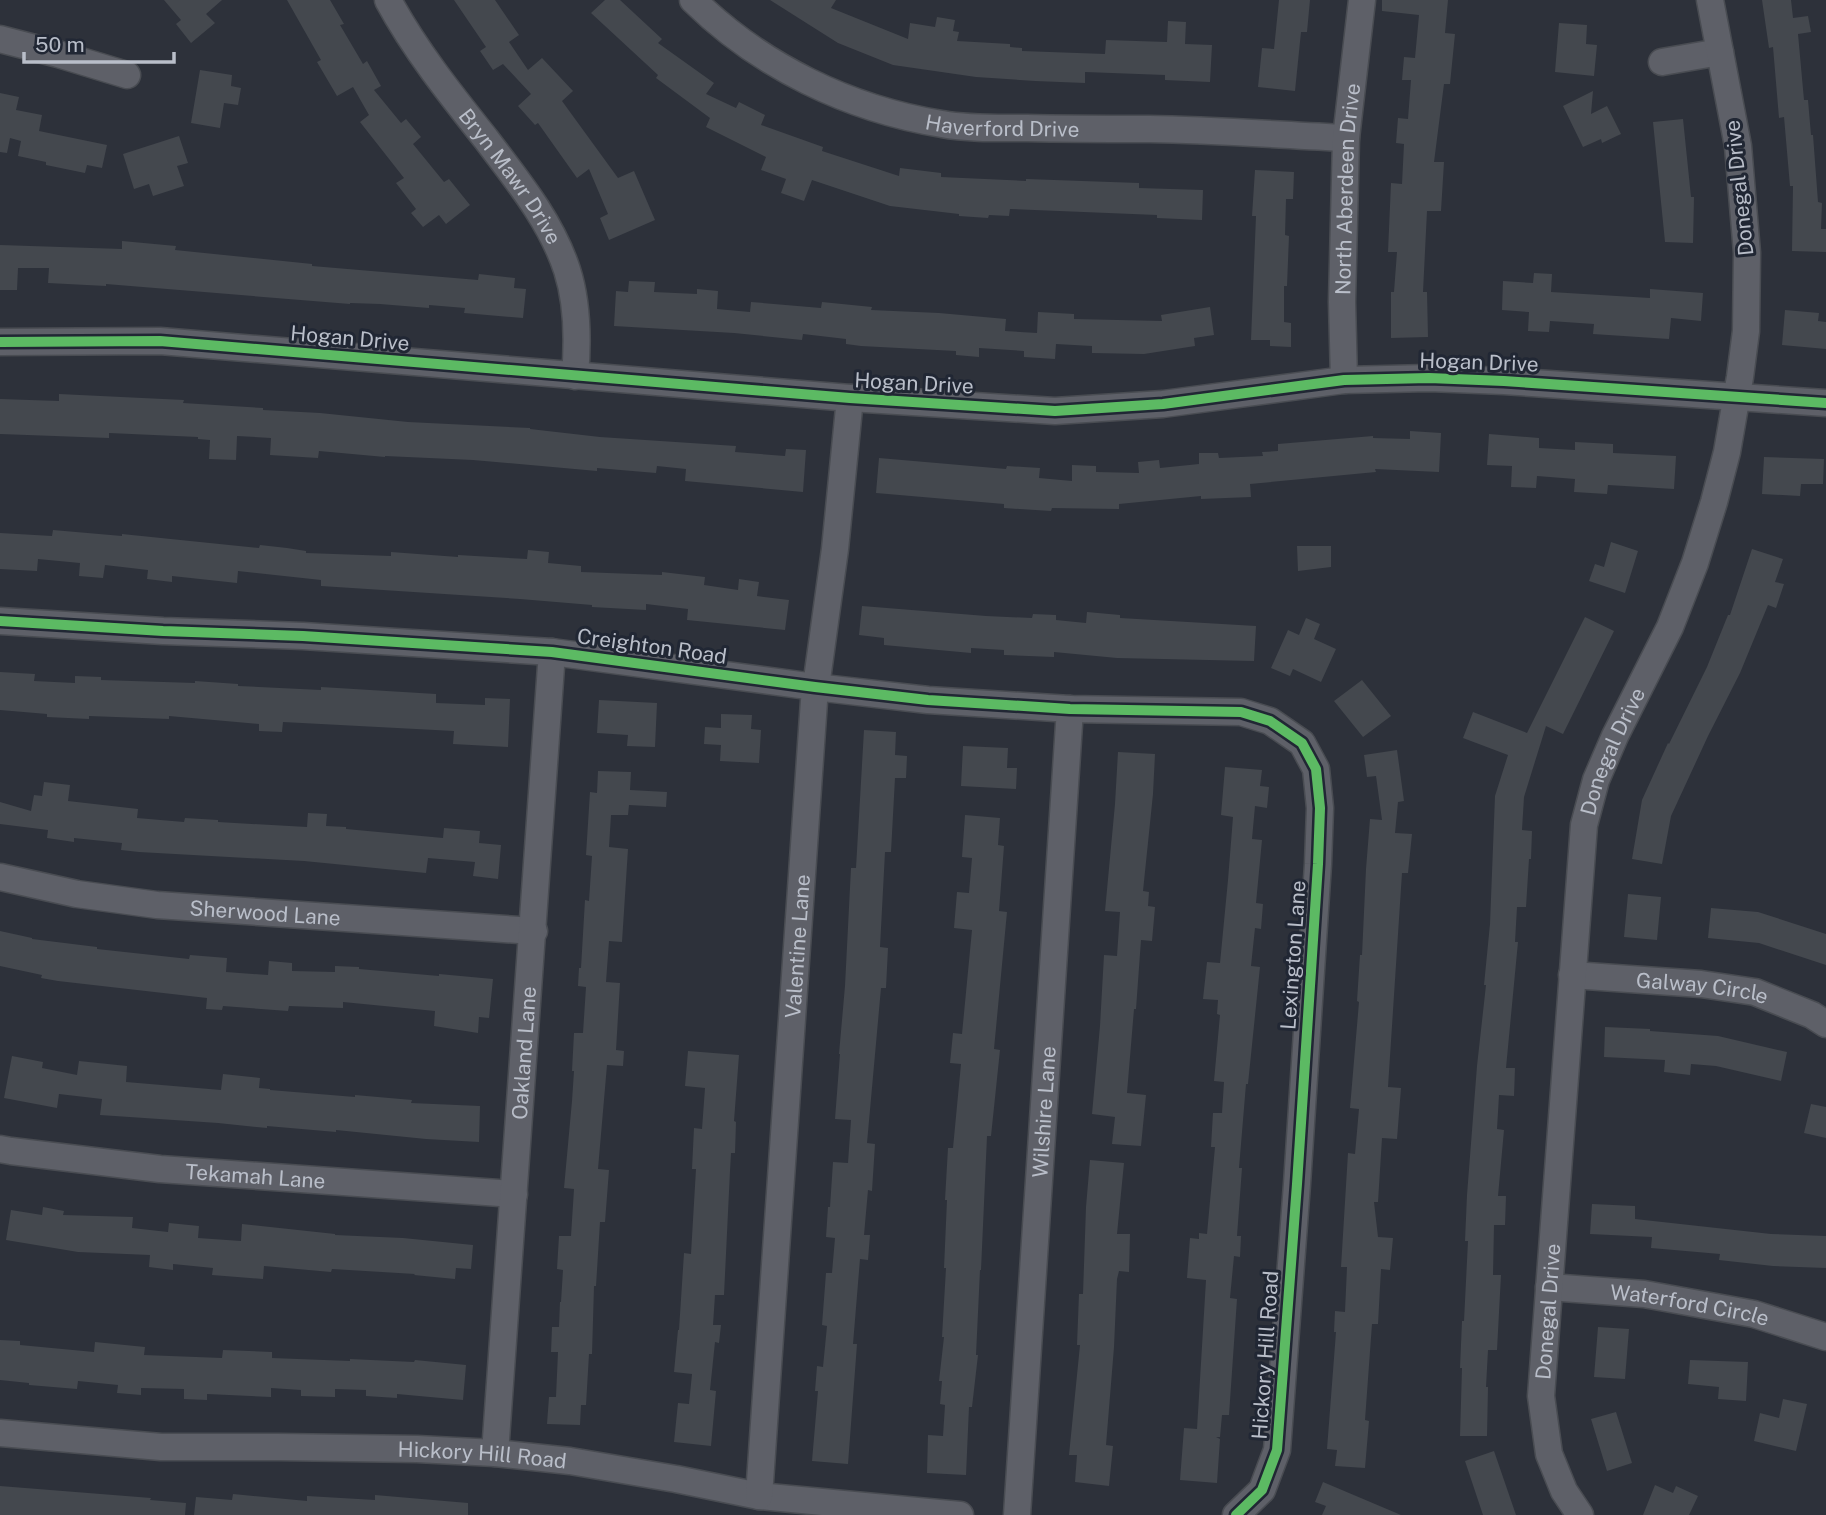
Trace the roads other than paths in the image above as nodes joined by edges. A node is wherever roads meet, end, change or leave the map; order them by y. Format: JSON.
{"nodes":[{"id":1,"x":388,"y":0,"type":"edge"},
{"id":2,"x":693,"y":0,"type":"edge"},
{"id":3,"x":1362,"y":0,"type":"edge"},
{"id":4,"x":1710,"y":0,"type":"edge"},
{"id":5,"x":0,"y":39,"type":"edge"},
{"id":6,"x":1720,"y":52,"type":"junction"},
{"id":7,"x":1662,"y":62,"type":"dead end"},
{"id":8,"x":127,"y":75,"type":"dead end"},
{"id":9,"x":1346,"y":138,"type":"junction"},
{"id":10,"x":0,"y":342,"type":"edge"},
{"id":11,"x":575,"y":376,"type":"junction"},
{"id":12,"x":1344,"y":380,"type":"junction"},
{"id":13,"x":1737,"y":397,"type":"junction"},
{"id":14,"x":850,"y":398,"type":"junction"},
{"id":15,"x":1826,"y":403,"type":"edge"},
{"id":16,"x":0,"y":621,"type":"edge"},
{"id":17,"x":552,"y":652,"type":"junction"},
{"id":18,"x":815,"y":687,"type":"junction"},
{"id":19,"x":1070,"y":709,"type":"junction"},
{"id":20,"x":1293,"y":737,"type":"joint"},
{"id":21,"x":0,"y":877,"type":"edge"},
{"id":22,"x":534,"y":931,"type":"junction"},
{"id":23,"x":1572,"y":975,"type":"junction"},
{"id":24,"x":1826,"y":1024,"type":"edge"},
{"id":25,"x":0,"y":1149,"type":"edge"},
{"id":26,"x":1297,"y":1184,"type":"joint"},
{"id":27,"x":514,"y":1194,"type":"junction"},
{"id":28,"x":1549,"y":1287,"type":"junction"},
{"id":29,"x":1826,"y":1337,"type":"edge"},
{"id":30,"x":0,"y":1433,"type":"edge"},
{"id":31,"x":495,"y":1453,"type":"junction"},
{"id":32,"x":759,"y":1496,"type":"junction"},
{"id":33,"x":960,"y":1515,"type":"edge"},
{"id":34,"x":1017,"y":1515,"type":"edge"},
{"id":35,"x":1237,"y":1515,"type":"edge"},
{"id":36,"x":1580,"y":1515,"type":"edge"}],
"edges":[{"from":1,"to":11,"type":"street","name":"Bryn Mawr Drive"},
{"from":2,"to":9,"type":"street","name":"Haverford Drive"},
{"from":3,"to":9,"type":"street","name":"North Aberdeen Drive"},
{"from":4,"to":6,"type":"street","name":"Donegal Drive"},
{"from":5,"to":8,"type":"street"},
{"from":6,"to":7,"type":"street"},
{"from":6,"to":13,"type":"street","name":"Donegal Drive"},
{"from":9,"to":12,"type":"street","name":"North Aberdeen Drive"},
{"from":10,"to":11,"type":"street","name":"Hogan Drive"},
{"from":11,"to":14,"type":"street","name":"Hogan Drive"},
{"from":12,"to":13,"type":"street","name":"Hogan Drive"},
{"from":12,"to":14,"type":"street","name":"Hogan Drive"},
{"from":13,"to":15,"type":"street","name":"Hogan Drive"},
{"from":13,"to":23,"type":"street","name":"Donegal Drive"},
{"from":14,"to":18,"type":"street","name":"Valentine Lane"},
{"from":16,"to":17,"type":"street","name":"Creighton Road"},
{"from":17,"to":18,"type":"street","name":"Creighton Road"},
{"from":17,"to":22,"type":"street","name":"Oakland Lane"},
{"from":18,"to":19,"type":"street","name":"Creighton Road"},
{"from":18,"to":32,"type":"street","name":"Valentine Lane"},
{"from":19,"to":20,"type":"street","name":"Creighton Road"},
{"from":19,"to":34,"type":"street","name":"Wilshire Lane"},
{"from":20,"to":26,"type":"street","name":"Lexington Lane"},
{"from":21,"to":22,"type":"street","name":"Sherwood Lane"},
{"from":22,"to":27,"type":"street","name":"Oakland Lane"},
{"from":23,"to":24,"type":"street","name":"Galway Circle"},
{"from":23,"to":28,"type":"street","name":"Donegal Drive"},
{"from":25,"to":27,"type":"street","name":"Tekamah Lane"},
{"from":26,"to":35,"type":"street","name":"Hickory Hill Road"},
{"from":27,"to":31,"type":"street","name":"Oakland Lane"},
{"from":28,"to":29,"type":"street","name":"Waterford Circle"},
{"from":28,"to":36,"type":"street","name":"Donegal Drive"},
{"from":30,"to":31,"type":"street","name":"Hickory Hill Road"},
{"from":31,"to":32,"type":"street","name":"Hickory Hill Road"},
{"from":32,"to":33,"type":"street","name":"Hickory Hill Road"}]}
